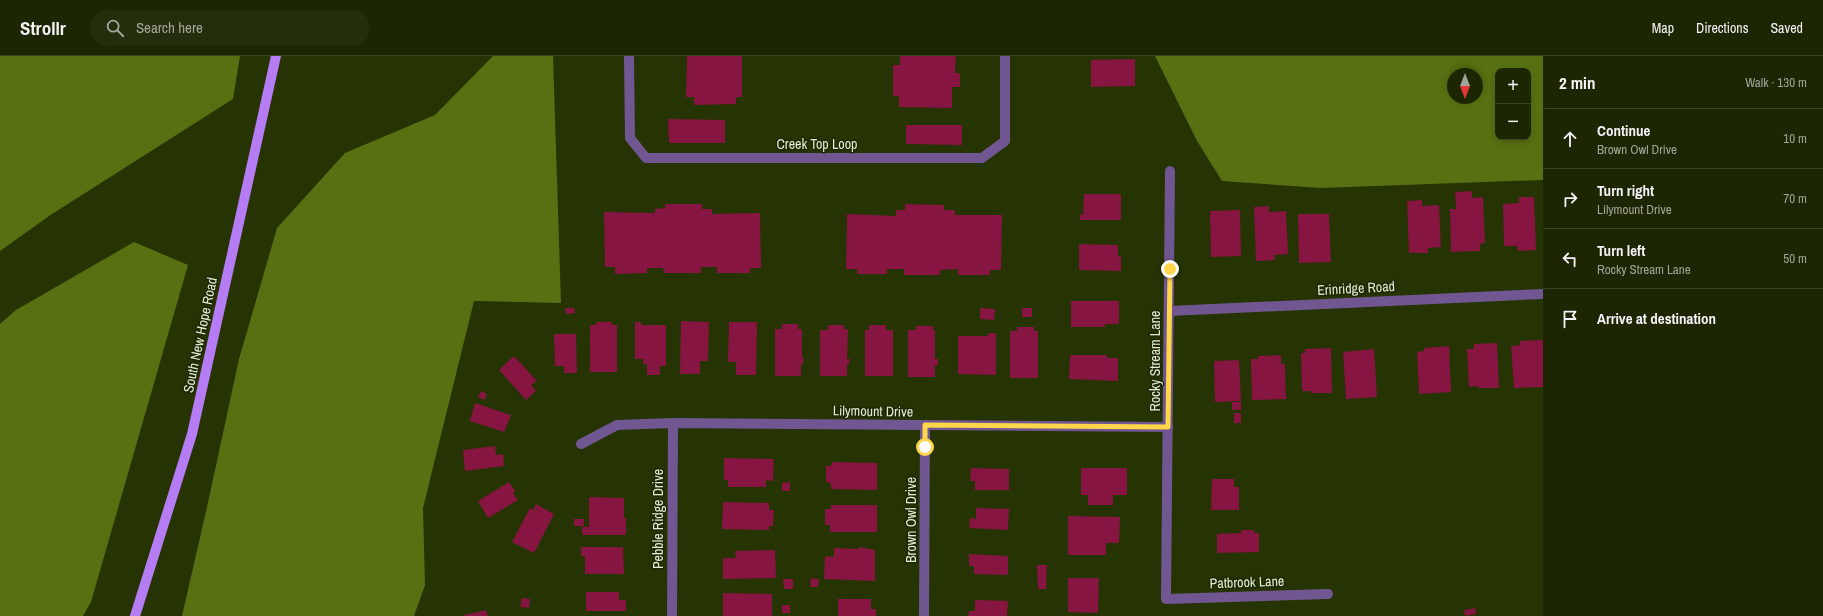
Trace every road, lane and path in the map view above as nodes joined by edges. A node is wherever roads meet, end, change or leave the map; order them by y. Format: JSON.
{"nodes":[{"id":1,"x":276,"y":56,"type":"edge"},
{"id":2,"x":629,"y":56,"type":"edge"},
{"id":3,"x":1006,"y":56,"type":"edge"},
{"id":4,"x":1170,"y":171,"type":"dead end"},
{"id":5,"x":1543,"y":294,"type":"edge"},
{"id":6,"x":1169,"y":311,"type":"junction"},
{"id":7,"x":673,"y":423,"type":"junction"},
{"id":8,"x":925,"y":425,"type":"junction"},
{"id":9,"x":1168,"y":427,"type":"junction"},
{"id":10,"x":581,"y":444,"type":"dead end"},
{"id":11,"x":1328,"y":594,"type":"dead end"},
{"id":12,"x":1166,"y":599,"type":"joint"},
{"id":13,"x":135,"y":616,"type":"edge"},
{"id":14,"x":672,"y":616,"type":"edge"},
{"id":15,"x":924,"y":616,"type":"edge"}],
"edges":[{"from":1,"to":13,"type":"main road","name":"South New Hope Road"},
{"from":2,"to":3,"type":"street","name":"Creek Top Loop"},
{"from":4,"to":6,"type":"street","name":"Rocky Stream Lane"},
{"from":5,"to":6,"type":"street","name":"Erinridge Road"},
{"from":6,"to":9,"type":"street","name":"Rocky Stream Lane"},
{"from":7,"to":8,"type":"street","name":"Lilymount Drive"},
{"from":7,"to":10,"type":"street","name":"Lilymount Drive"},
{"from":7,"to":14,"type":"street","name":"Pebble Ridge Drive"},
{"from":8,"to":9,"type":"street","name":"Lilymount Drive"},
{"from":8,"to":15,"type":"street","name":"Brown Owl Drive"},
{"from":9,"to":12,"type":"street","name":"Rocky Stream Lane"},
{"from":11,"to":12,"type":"street","name":"Patbrook Lane"}]}
